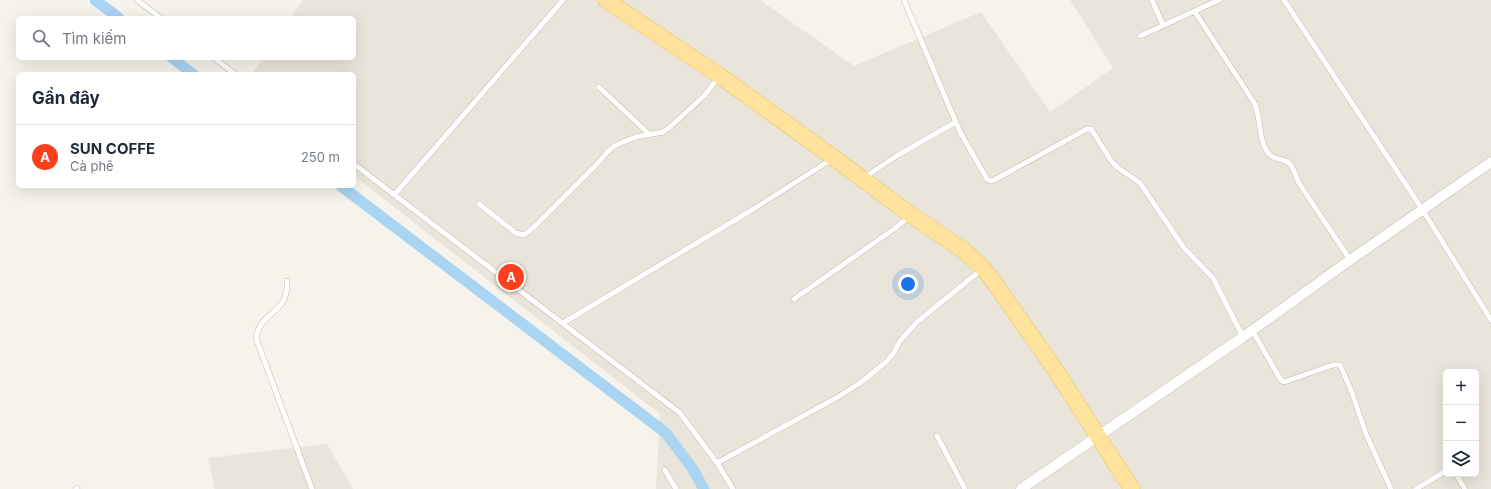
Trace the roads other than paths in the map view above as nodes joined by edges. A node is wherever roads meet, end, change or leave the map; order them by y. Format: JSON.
{"nodes":[{"id":1,"x":137,"y":0,"type":"edge"},
{"id":2,"x":563,"y":0,"type":"edge"},
{"id":3,"x":606,"y":0,"type":"edge"},
{"id":4,"x":904,"y":0,"type":"edge"},
{"id":5,"x":1152,"y":0,"type":"edge"},
{"id":6,"x":1219,"y":0,"type":"edge"},
{"id":7,"x":1284,"y":0,"type":"edge"},
{"id":8,"x":1195,"y":12,"type":"junction"},
{"id":9,"x":158,"y":16,"type":"edge"},
{"id":10,"x":1163,"y":25,"type":"junction"},
{"id":11,"x":1140,"y":36,"type":"dead end"},
{"id":12,"x":217,"y":60,"type":"edge"},
{"id":13,"x":232,"y":72,"type":"edge"},
{"id":14,"x":720,"y":76,"type":"junction"},
{"id":15,"x":599,"y":87,"type":"dead end"},
{"id":16,"x":956,"y":122,"type":"junction"},
{"id":17,"x":649,"y":134,"type":"junction"},
{"id":18,"x":834,"y":158,"type":"junction"},
{"id":19,"x":1491,"y":162,"type":"edge"},
{"id":20,"x":356,"y":165,"type":"edge"},
{"id":21,"x":862,"y":179,"type":"junction"},
{"id":22,"x":395,"y":194,"type":"junction"},
{"id":23,"x":479,"y":204,"type":"dead end"},
{"id":24,"x":1422,"y":209,"type":"junction"},
{"id":25,"x":911,"y":215,"type":"junction"},
{"id":26,"x":1350,"y":260,"type":"junction"},
{"id":27,"x":983,"y":268,"type":"junction"},
{"id":28,"x":287,"y":281,"type":"dead end"},
{"id":29,"x":794,"y":299,"type":"dead end"},
{"id":30,"x":1491,"y":320,"type":"edge"},
{"id":31,"x":563,"y":323,"type":"junction"},
{"id":32,"x":1252,"y":330,"type":"junction"},
{"id":33,"x":1243,"y":337,"type":"junction"},
{"id":34,"x":937,"y":436,"type":"dead end"},
{"id":35,"x":1098,"y":436,"type":"junction"},
{"id":36,"x":717,"y":463,"type":"junction"},
{"id":37,"x":665,"y":470,"type":"dead end"},
{"id":38,"x":1443,"y":473,"type":"edge"},
{"id":39,"x":1458,"y":477,"type":"edge"},
{"id":40,"x":312,"y":489,"type":"edge"},
{"id":41,"x":676,"y":489,"type":"edge"},
{"id":42,"x":733,"y":489,"type":"edge"},
{"id":43,"x":965,"y":489,"type":"edge"},
{"id":44,"x":1021,"y":489,"type":"edge"},
{"id":45,"x":1132,"y":489,"type":"edge"},
{"id":46,"x":1391,"y":489,"type":"edge"},
{"id":47,"x":1416,"y":489,"type":"edge"},
{"id":48,"x":1465,"y":489,"type":"edge"}],
"edges":[{"from":1,"to":9,"type":"lane"},
{"from":2,"to":22,"type":"lane"},
{"from":3,"to":14,"type":"main road"},
{"from":4,"to":16,"type":"lane"},
{"from":5,"to":10,"type":"lane"},
{"from":6,"to":8,"type":"lane"},
{"from":7,"to":24,"type":"lane"},
{"from":8,"to":10,"type":"lane"},
{"from":8,"to":26,"type":"lane"},
{"from":10,"to":11,"type":"lane"},
{"from":12,"to":13,"type":"lane"},
{"from":14,"to":17,"type":"lane"},
{"from":14,"to":18,"type":"main road"},
{"from":15,"to":17,"type":"lane"},
{"from":16,"to":21,"type":"lane"},
{"from":16,"to":33,"type":"lane"},
{"from":17,"to":23,"type":"lane"},
{"from":18,"to":21,"type":"main road"},
{"from":18,"to":31,"type":"lane"},
{"from":19,"to":24,"type":"street"},
{"from":20,"to":22,"type":"lane"},
{"from":21,"to":25,"type":"main road"},
{"from":22,"to":31,"type":"lane"},
{"from":24,"to":26,"type":"street"},
{"from":24,"to":30,"type":"lane"},
{"from":25,"to":27,"type":"main road"},
{"from":25,"to":29,"type":"lane"},
{"from":26,"to":32,"type":"street"},
{"from":27,"to":35,"type":"main road"},
{"from":27,"to":36,"type":"lane"},
{"from":28,"to":40,"type":"lane"},
{"from":31,"to":36,"type":"lane"},
{"from":32,"to":33,"type":"street"},
{"from":32,"to":46,"type":"lane"},
{"from":33,"to":35,"type":"street"},
{"from":34,"to":43,"type":"lane"},
{"from":35,"to":44,"type":"street"},
{"from":35,"to":45,"type":"main road"},
{"from":36,"to":42,"type":"lane"},
{"from":37,"to":41,"type":"lane"},
{"from":38,"to":47,"type":"lane"},
{"from":39,"to":48,"type":"lane"}]}
